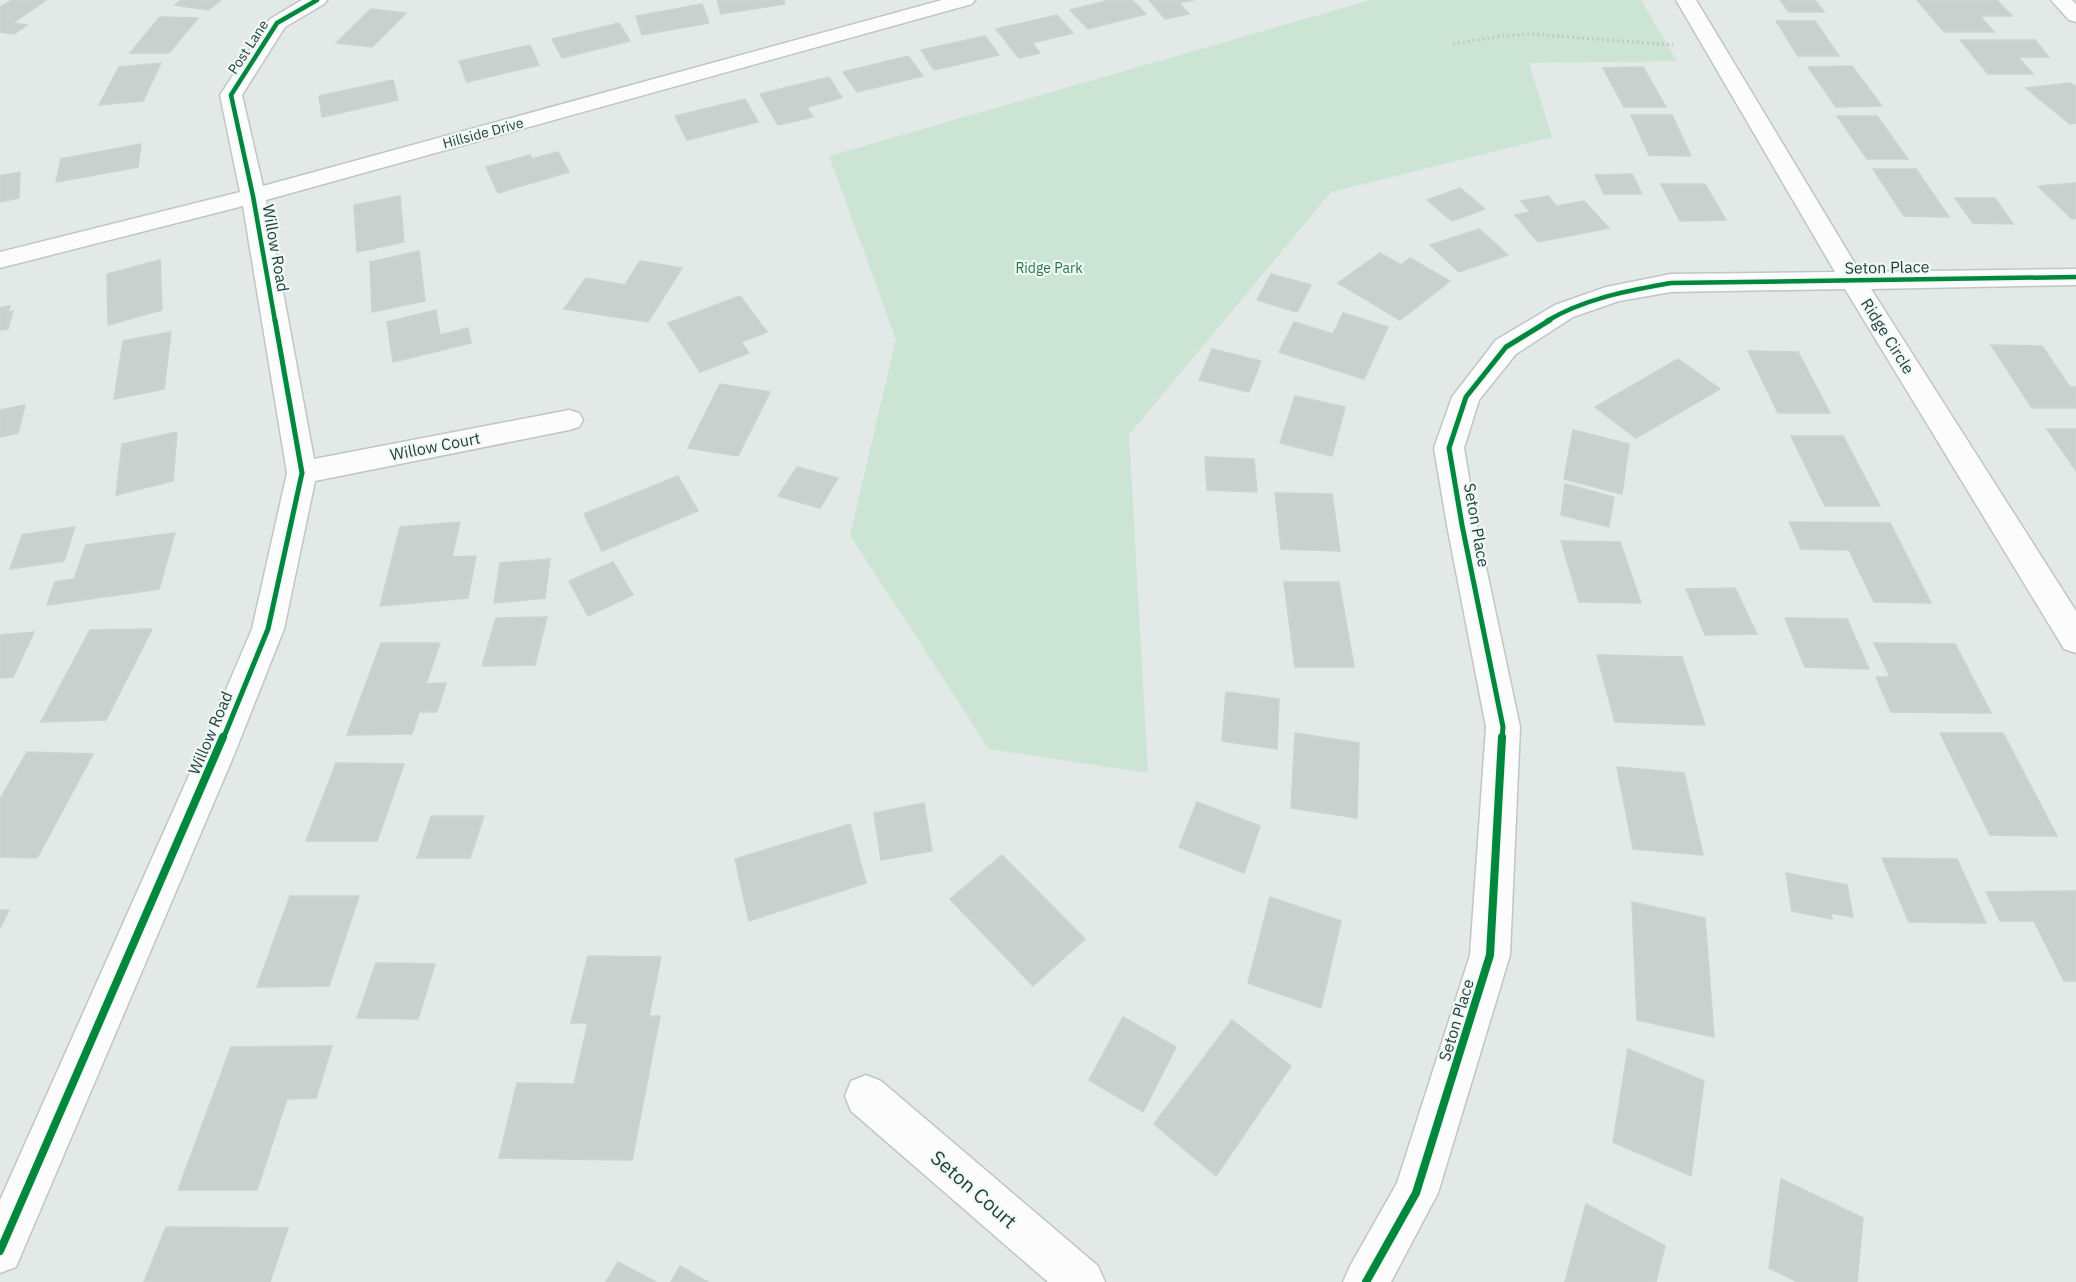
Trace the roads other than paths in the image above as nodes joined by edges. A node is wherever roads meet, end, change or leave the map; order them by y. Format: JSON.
{"nodes":[{"id":1,"x":317,"y":0,"type":"edge"},
{"id":2,"x":965,"y":0,"type":"edge"},
{"id":3,"x":1686,"y":0,"type":"edge"},
{"id":4,"x":2061,"y":0,"type":"edge"},
{"id":5,"x":2076,"y":16,"type":"edge"},
{"id":6,"x":253,"y":196,"type":"junction"},
{"id":7,"x":0,"y":260,"type":"edge"},
{"id":8,"x":2076,"y":277,"type":"edge"},
{"id":9,"x":1853,"y":281,"type":"junction"},
{"id":10,"x":569,"y":420,"type":"dead end"},
{"id":11,"x":302,"y":473,"type":"junction"},
{"id":12,"x":2076,"y":639,"type":"edge"},
{"id":13,"x":866,"y":1096,"type":"dead end"},
{"id":14,"x":0,"y":1251,"type":"edge"},
{"id":15,"x":1082,"y":1282,"type":"edge"},
{"id":16,"x":1366,"y":1282,"type":"edge"}],
"edges":[{"from":1,"to":6,"type":"street","name":"Post Lane"},
{"from":2,"to":6,"type":"street","name":"Hillside Drive"},
{"from":3,"to":9,"type":"street","name":"Ridge Circle"},
{"from":4,"to":5,"type":"street"},
{"from":6,"to":7,"type":"street","name":"Hillside Drive"},
{"from":6,"to":11,"type":"street","name":"Willow Road"},
{"from":8,"to":9,"type":"street","name":"Seton Place"},
{"from":9,"to":12,"type":"street","name":"Ridge Circle"},
{"from":9,"to":16,"type":"street","name":"Seton Place"},
{"from":10,"to":11,"type":"street","name":"Willow Court"},
{"from":11,"to":14,"type":"street","name":"Willow Road"},
{"from":13,"to":15,"type":"street","name":"Seton Court"}]}
